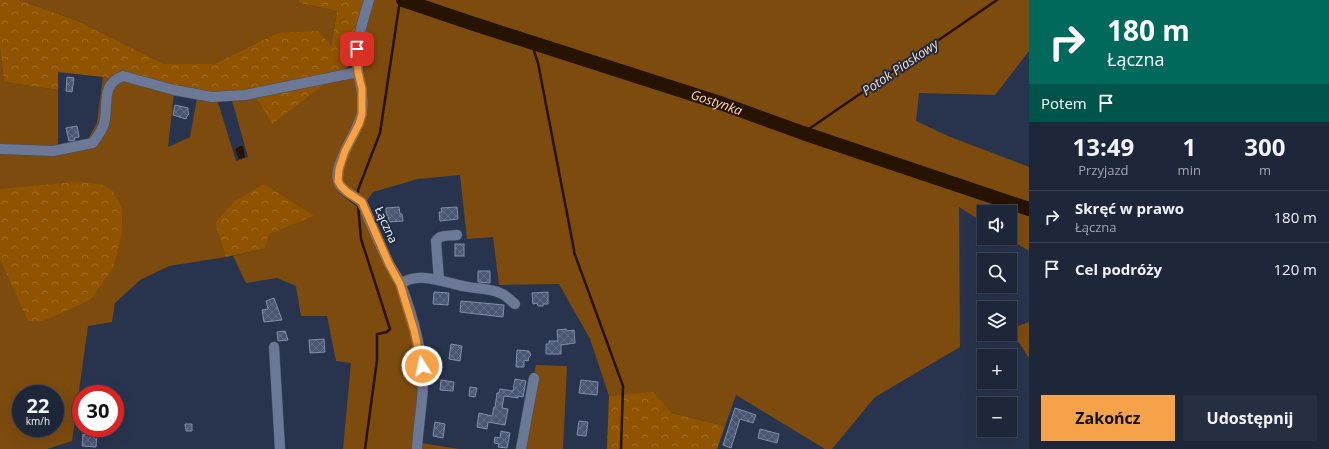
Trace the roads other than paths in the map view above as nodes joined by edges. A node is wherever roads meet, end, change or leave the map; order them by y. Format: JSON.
{"nodes":[{"id":1,"x":369,"y":0,"type":"edge"},
{"id":2,"x":358,"y":72,"type":"junction"},
{"id":3,"x":0,"y":149,"type":"edge"},
{"id":4,"x":457,"y":235,"type":"dead end"},
{"id":5,"x":439,"y":280,"type":"junction"},
{"id":6,"x":400,"y":284,"type":"junction"},
{"id":7,"x":515,"y":304,"type":"dead end"},
{"id":8,"x":274,"y":347,"type":"dead end"},
{"id":9,"x":534,"y":378,"type":"dead end"},
{"id":10,"x":280,"y":449,"type":"edge"},
{"id":11,"x":417,"y":449,"type":"edge"},
{"id":12,"x":521,"y":449,"type":"edge"}],
"edges":[{"from":1,"to":2,"type":"street","name":"Łączna"},
{"from":2,"to":3,"type":"street"},
{"from":2,"to":6,"type":"street","name":"Łączna"},
{"from":4,"to":5,"type":"street"},
{"from":5,"to":6,"type":"street"},
{"from":5,"to":7,"type":"street"},
{"from":6,"to":11,"type":"street","name":"Łączna"},
{"from":8,"to":10,"type":"street"},
{"from":9,"to":12,"type":"street"}]}
